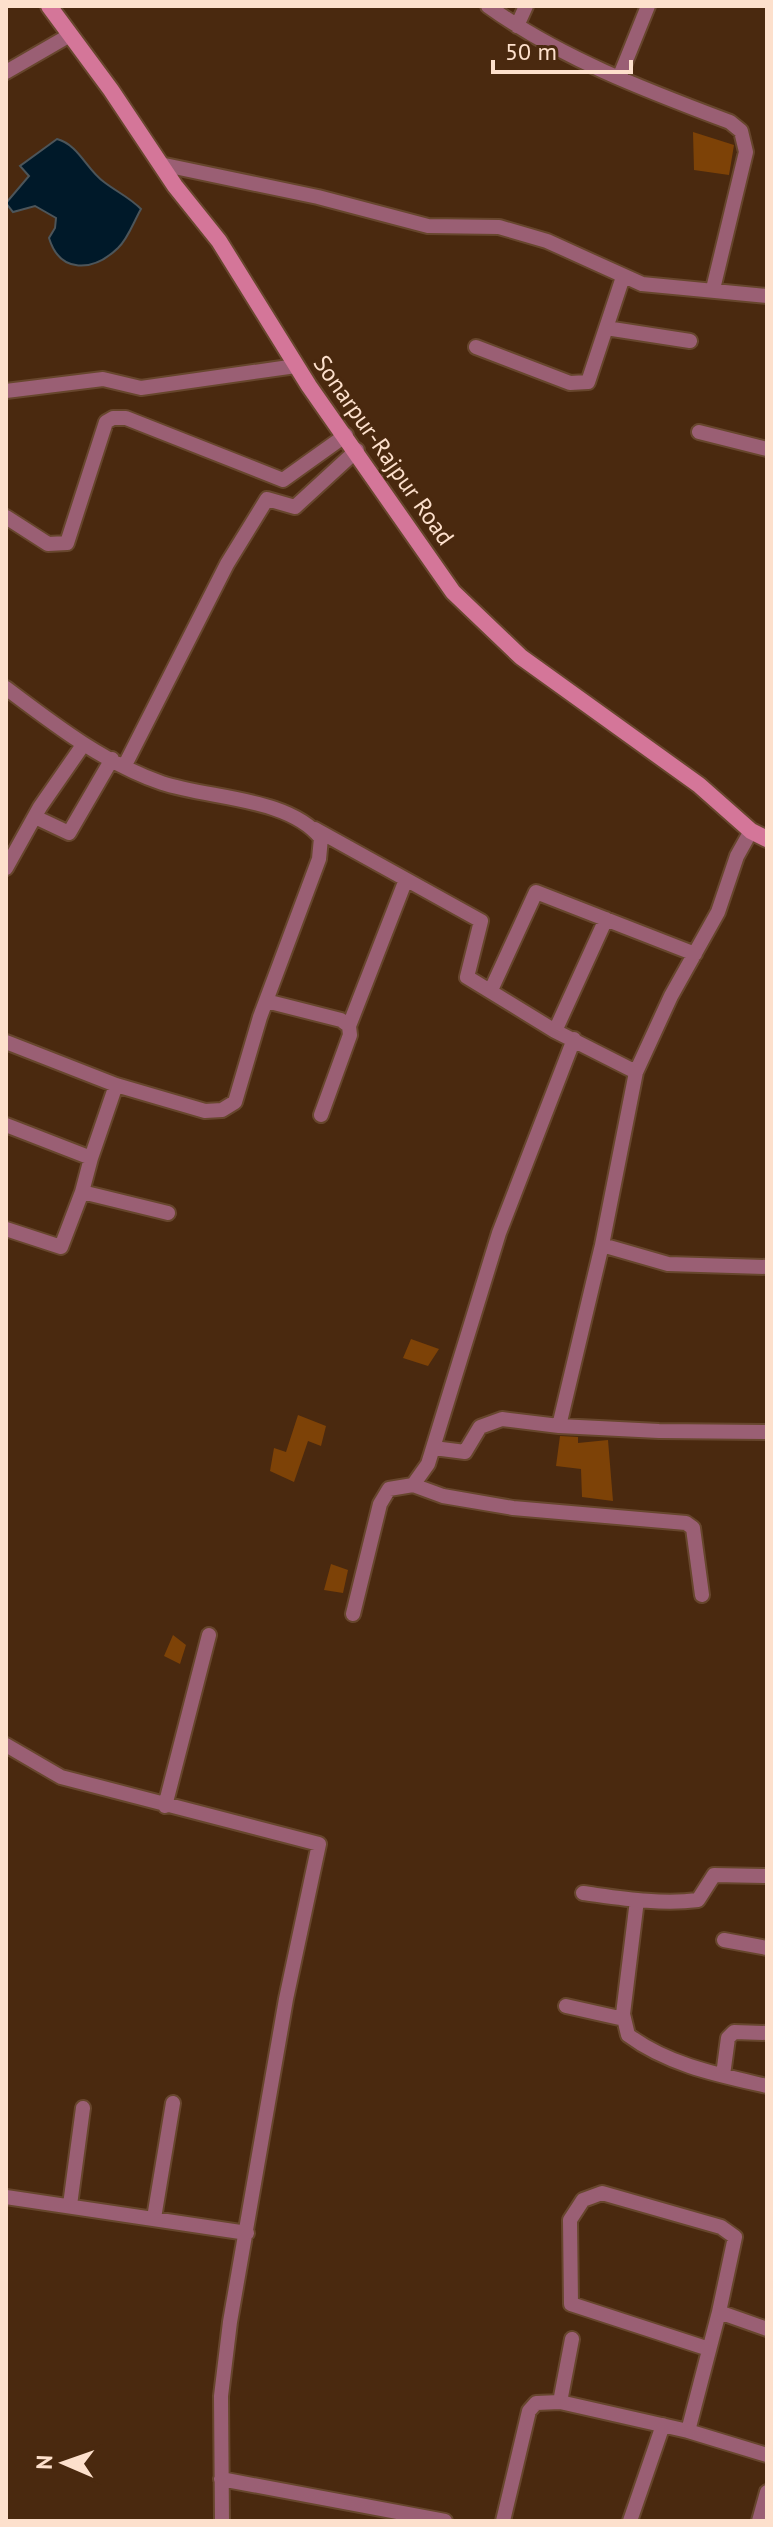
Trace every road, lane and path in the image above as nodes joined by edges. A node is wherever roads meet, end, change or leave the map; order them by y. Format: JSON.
{"nodes":[{"id":1,"x":49,"y":6,"type":"edge"},
{"id":2,"x":488,"y":6,"type":"edge"},
{"id":3,"x":526,"y":6,"type":"edge"},
{"id":4,"x":648,"y":6,"type":"edge"},
{"id":5,"x":517,"y":26,"type":"junction"},
{"id":6,"x":70,"y":35,"type":"junction"},
{"id":7,"x":6,"y":72,"type":"edge"},
{"id":8,"x":619,"y":78,"type":"junction"},
{"id":9,"x":160,"y":164,"type":"junction"},
{"id":10,"x":623,"y":277,"type":"junction"},
{"id":11,"x":713,"y":289,"type":"junction"},
{"id":12,"x":767,"y":296,"type":"edge"},
{"id":13,"x":606,"y":328,"type":"junction"},
{"id":14,"x":690,"y":341,"type":"dead end"},
{"id":15,"x":476,"y":347,"type":"dead end"},
{"id":16,"x":296,"y":366,"type":"junction"},
{"id":17,"x":6,"y":391,"type":"edge"},
{"id":18,"x":699,"y":432,"type":"dead end"},
{"id":19,"x":346,"y":435,"type":"junction"},
{"id":20,"x":767,"y":449,"type":"edge"},
{"id":21,"x":357,"y":450,"type":"junction"},
{"id":22,"x":6,"y":517,"type":"edge"},
{"id":23,"x":7,"y":692,"type":"edge"},
{"id":24,"x":83,"y":745,"type":"junction"},
{"id":25,"x":118,"y":762,"type":"junction"},
{"id":26,"x":35,"y":817,"type":"junction"},
{"id":27,"x":313,"y":828,"type":"junction"},
{"id":28,"x":751,"y":831,"type":"junction"},
{"id":29,"x":767,"y":839,"type":"edge"},
{"id":30,"x":6,"y":868,"type":"edge"},
{"id":31,"x":405,"y":882,"type":"junction"},
{"id":32,"x":606,"y":919,"type":"junction"},
{"id":33,"x":695,"y":954,"type":"junction"},
{"id":34,"x":491,"y":990,"type":"junction"},
{"id":35,"x":266,"y":1001,"type":"junction"},
{"id":36,"x":349,"y":1026,"type":"junction"},
{"id":37,"x":555,"y":1031,"type":"junction"},
{"id":38,"x":574,"y":1039,"type":"junction"},
{"id":39,"x":6,"y":1042,"type":"edge"},
{"id":40,"x":636,"y":1072,"type":"junction"},
{"id":41,"x":116,"y":1085,"type":"junction"},
{"id":42,"x":321,"y":1115,"type":"dead end"},
{"id":43,"x":6,"y":1125,"type":"edge"},
{"id":44,"x":91,"y":1158,"type":"junction"},
{"id":45,"x":82,"y":1192,"type":"junction"},
{"id":46,"x":168,"y":1213,"type":"dead end"},
{"id":47,"x":6,"y":1229,"type":"edge"},
{"id":48,"x":602,"y":1245,"type":"junction"},
{"id":49,"x":767,"y":1267,"type":"edge"},
{"id":50,"x":559,"y":1426,"type":"junction"},
{"id":51,"x":767,"y":1432,"type":"edge"},
{"id":52,"x":434,"y":1448,"type":"junction"},
{"id":53,"x":413,"y":1485,"type":"junction"},
{"id":54,"x":702,"y":1595,"type":"dead end"},
{"id":55,"x":353,"y":1614,"type":"dead end"},
{"id":56,"x":209,"y":1635,"type":"dead end"},
{"id":57,"x":6,"y":1745,"type":"edge"},
{"id":58,"x":165,"y":1806,"type":"junction"},
{"id":59,"x":767,"y":1876,"type":"edge"},
{"id":60,"x":583,"y":1893,"type":"dead end"},
{"id":61,"x":637,"y":1900,"type":"junction"},
{"id":62,"x":724,"y":1940,"type":"dead end"},
{"id":63,"x":767,"y":1948,"type":"edge"},
{"id":64,"x":566,"y":2006,"type":"dead end"},
{"id":65,"x":624,"y":2019,"type":"junction"},
{"id":66,"x":767,"y":2033,"type":"edge"},
{"id":67,"x":723,"y":2075,"type":"junction"},
{"id":68,"x":767,"y":2086,"type":"edge"},
{"id":69,"x":173,"y":2103,"type":"dead end"},
{"id":70,"x":83,"y":2108,"type":"dead end"},
{"id":71,"x":6,"y":2197,"type":"edge"},
{"id":72,"x":70,"y":2205,"type":"junction"},
{"id":73,"x":154,"y":2218,"type":"junction"},
{"id":74,"x":247,"y":2233,"type":"junction"},
{"id":75,"x":719,"y":2312,"type":"junction"},
{"id":76,"x":767,"y":2329,"type":"edge"},
{"id":77,"x":572,"y":2339,"type":"dead end"},
{"id":78,"x":709,"y":2349,"type":"junction"},
{"id":79,"x":560,"y":2402,"type":"junction"},
{"id":80,"x":663,"y":2425,"type":"junction"},
{"id":81,"x":688,"y":2431,"type":"junction"},
{"id":82,"x":767,"y":2455,"type":"edge"},
{"id":83,"x":221,"y":2479,"type":"junction"},
{"id":84,"x":767,"y":2492,"type":"edge"},
{"id":85,"x":222,"y":2521,"type":"edge"},
{"id":86,"x":445,"y":2521,"type":"edge"},
{"id":87,"x":503,"y":2521,"type":"edge"},
{"id":88,"x":630,"y":2521,"type":"edge"},
{"id":89,"x":759,"y":2521,"type":"edge"}],
"edges":[{"from":1,"to":6,"type":"main road","name":"Sonarpur-Rajpur Road"},
{"from":2,"to":5,"type":"street"},
{"from":3,"to":5,"type":"street"},
{"from":4,"to":8,"type":"street"},
{"from":5,"to":8,"type":"street"},
{"from":6,"to":7,"type":"street"},
{"from":6,"to":9,"type":"main road","name":"Sonarpur-Rajpur Road"},
{"from":8,"to":11,"type":"street"},
{"from":9,"to":10,"type":"street"},
{"from":9,"to":16,"type":"main road","name":"Sonarpur-Rajpur Road"},
{"from":10,"to":11,"type":"street"},
{"from":10,"to":13,"type":"street"},
{"from":11,"to":12,"type":"street"},
{"from":13,"to":14,"type":"street"},
{"from":13,"to":15,"type":"street"},
{"from":16,"to":17,"type":"street"},
{"from":16,"to":19,"type":"main road","name":"Sonarpur-Rajpur Road"},
{"from":18,"to":20,"type":"street"},
{"from":19,"to":21,"type":"main road","name":"Sonarpur-Rajpur Road"},
{"from":19,"to":22,"type":"street"},
{"from":21,"to":25,"type":"street"},
{"from":21,"to":28,"type":"main road","name":"Sonarpur-Rajpur Road"},
{"from":23,"to":24,"type":"street"},
{"from":24,"to":25,"type":"street"},
{"from":24,"to":26,"type":"street"},
{"from":25,"to":26,"type":"street"},
{"from":25,"to":27,"type":"street"},
{"from":26,"to":30,"type":"street"},
{"from":27,"to":31,"type":"street"},
{"from":27,"to":35,"type":"street"},
{"from":28,"to":29,"type":"main road","name":"Sonarpur-Rajpur Road"},
{"from":28,"to":33,"type":"street"},
{"from":31,"to":34,"type":"street"},
{"from":31,"to":36,"type":"street"},
{"from":32,"to":33,"type":"street"},
{"from":32,"to":34,"type":"street"},
{"from":32,"to":37,"type":"street"},
{"from":33,"to":40,"type":"street"},
{"from":34,"to":37,"type":"street"},
{"from":35,"to":36,"type":"street"},
{"from":35,"to":41,"type":"street"},
{"from":36,"to":42,"type":"street"},
{"from":37,"to":38,"type":"street"},
{"from":38,"to":40,"type":"street"},
{"from":38,"to":52,"type":"street"},
{"from":39,"to":41,"type":"street"},
{"from":40,"to":48,"type":"street"},
{"from":41,"to":44,"type":"street"},
{"from":43,"to":44,"type":"street"},
{"from":44,"to":45,"type":"street"},
{"from":45,"to":46,"type":"street"},
{"from":45,"to":47,"type":"street"},
{"from":48,"to":49,"type":"street"},
{"from":48,"to":50,"type":"street"},
{"from":50,"to":51,"type":"street"},
{"from":50,"to":52,"type":"street"},
{"from":52,"to":53,"type":"street"},
{"from":53,"to":54,"type":"street"},
{"from":53,"to":55,"type":"street"},
{"from":56,"to":58,"type":"street"},
{"from":57,"to":58,"type":"street"},
{"from":58,"to":74,"type":"street"},
{"from":59,"to":61,"type":"street"},
{"from":60,"to":61,"type":"street"},
{"from":61,"to":65,"type":"street"},
{"from":62,"to":63,"type":"street"},
{"from":64,"to":65,"type":"street"},
{"from":65,"to":67,"type":"street"},
{"from":66,"to":67,"type":"street"},
{"from":67,"to":68,"type":"street"},
{"from":69,"to":73,"type":"street"},
{"from":70,"to":72,"type":"street"},
{"from":71,"to":72,"type":"street"},
{"from":72,"to":73,"type":"street"},
{"from":73,"to":74,"type":"street"},
{"from":74,"to":83,"type":"street"},
{"from":75,"to":76,"type":"street"},
{"from":75,"to":78,"type":"street"},
{"from":75,"to":78,"type":"street"},
{"from":77,"to":79,"type":"street"},
{"from":78,"to":81,"type":"street"},
{"from":79,"to":80,"type":"street"},
{"from":79,"to":87,"type":"street"},
{"from":80,"to":81,"type":"street"},
{"from":80,"to":88,"type":"street"},
{"from":81,"to":82,"type":"street"},
{"from":83,"to":85,"type":"street"},
{"from":83,"to":86,"type":"street"},
{"from":84,"to":89,"type":"street"}]}
